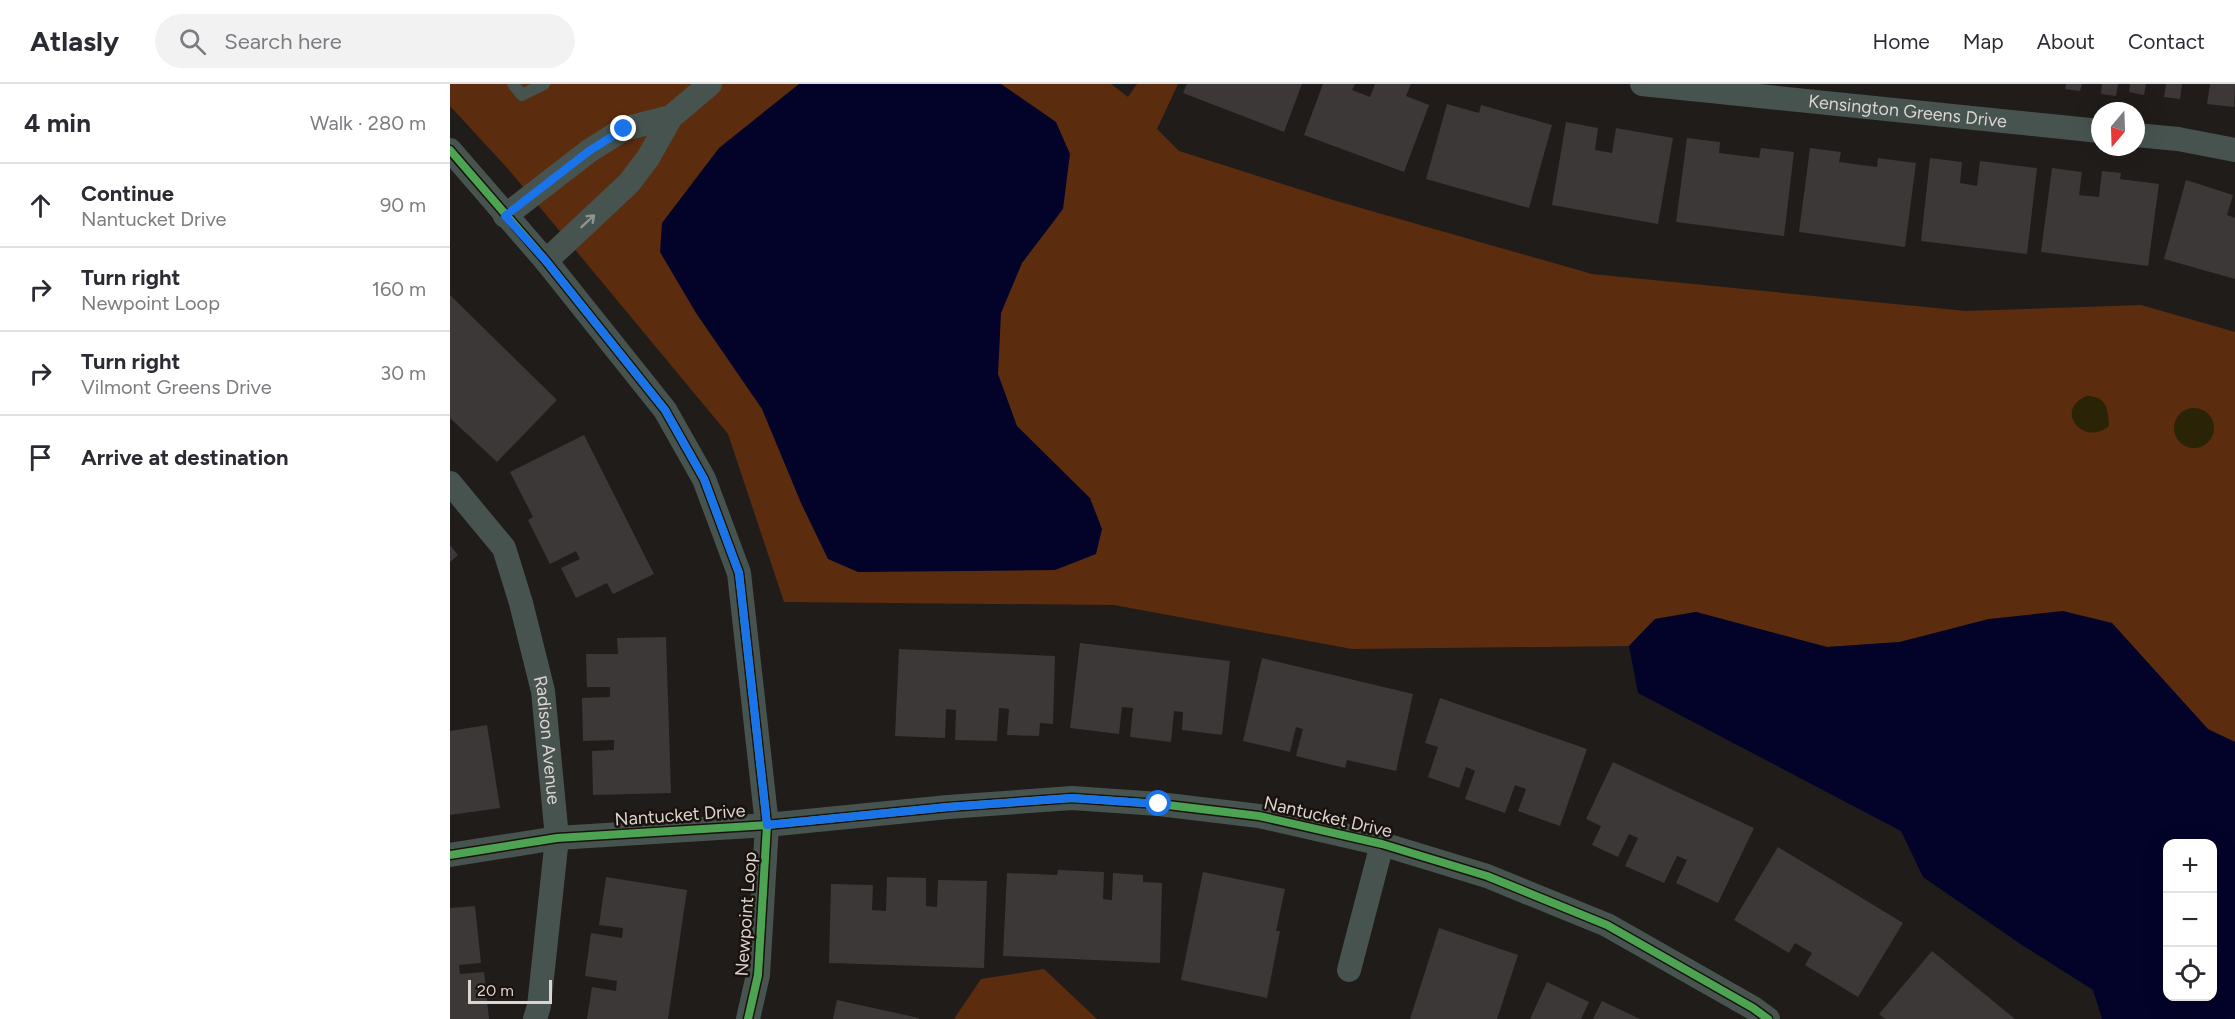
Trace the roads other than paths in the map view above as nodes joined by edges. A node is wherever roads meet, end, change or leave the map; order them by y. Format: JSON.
{"nodes":[{"id":1,"x":513,"y":84,"type":"edge"},
{"id":2,"x":544,"y":84,"type":"edge"},
{"id":3,"x":710,"y":84,"type":"edge"},
{"id":4,"x":1642,"y":84,"type":"edge"},
{"id":5,"x":671,"y":117,"type":"junction"},
{"id":6,"x":2091,"y":130,"type":"edge"},
{"id":7,"x":2145,"y":136,"type":"edge"},
{"id":8,"x":450,"y":150,"type":"edge"},
{"id":9,"x":2235,"y":150,"type":"edge"},
{"id":10,"x":505,"y":216,"type":"junction"},
{"id":11,"x":546,"y":261,"type":"junction"},
{"id":12,"x":450,"y":483,"type":"edge"},
{"id":13,"x":767,"y":825,"type":"junction"},
{"id":14,"x":557,"y":838,"type":"junction"},
{"id":15,"x":1382,"y":844,"type":"junction"},
{"id":16,"x":450,"y":855,"type":"edge"},
{"id":17,"x":1349,"y":970,"type":"dead end"},
{"id":18,"x":1756,"y":1015,"type":"edge"},
{"id":19,"x":535,"y":1019,"type":"edge"},
{"id":20,"x":748,"y":1019,"type":"edge"}],
"edges":[{"from":1,"to":2,"type":"lane"},
{"from":3,"to":5,"type":"street"},
{"from":4,"to":6,"type":"street","name":"Kensington Greens Drive"},
{"from":5,"to":10,"type":"street"},
{"from":11,"to":5,"type":"street","one_way":true},
{"from":7,"to":9,"type":"street"},
{"from":8,"to":10,"type":"street","name":"Newpoint Loop"},
{"from":10,"to":11,"type":"street","name":"Newpoint Loop"},
{"from":11,"to":13,"type":"street","name":"Newpoint Loop"},
{"from":12,"to":14,"type":"street","name":"Radison Avenue"},
{"from":13,"to":14,"type":"street","name":"Nantucket Drive"},
{"from":13,"to":15,"type":"street","name":"Nantucket Drive"},
{"from":13,"to":20,"type":"street","name":"Newpoint Loop"},
{"from":14,"to":16,"type":"street","name":"Nantucket Drive"},
{"from":14,"to":19,"type":"street","name":"Radison Avenue"},
{"from":15,"to":17,"type":"street"},
{"from":15,"to":18,"type":"street","name":"Nantucket Drive"}]}
